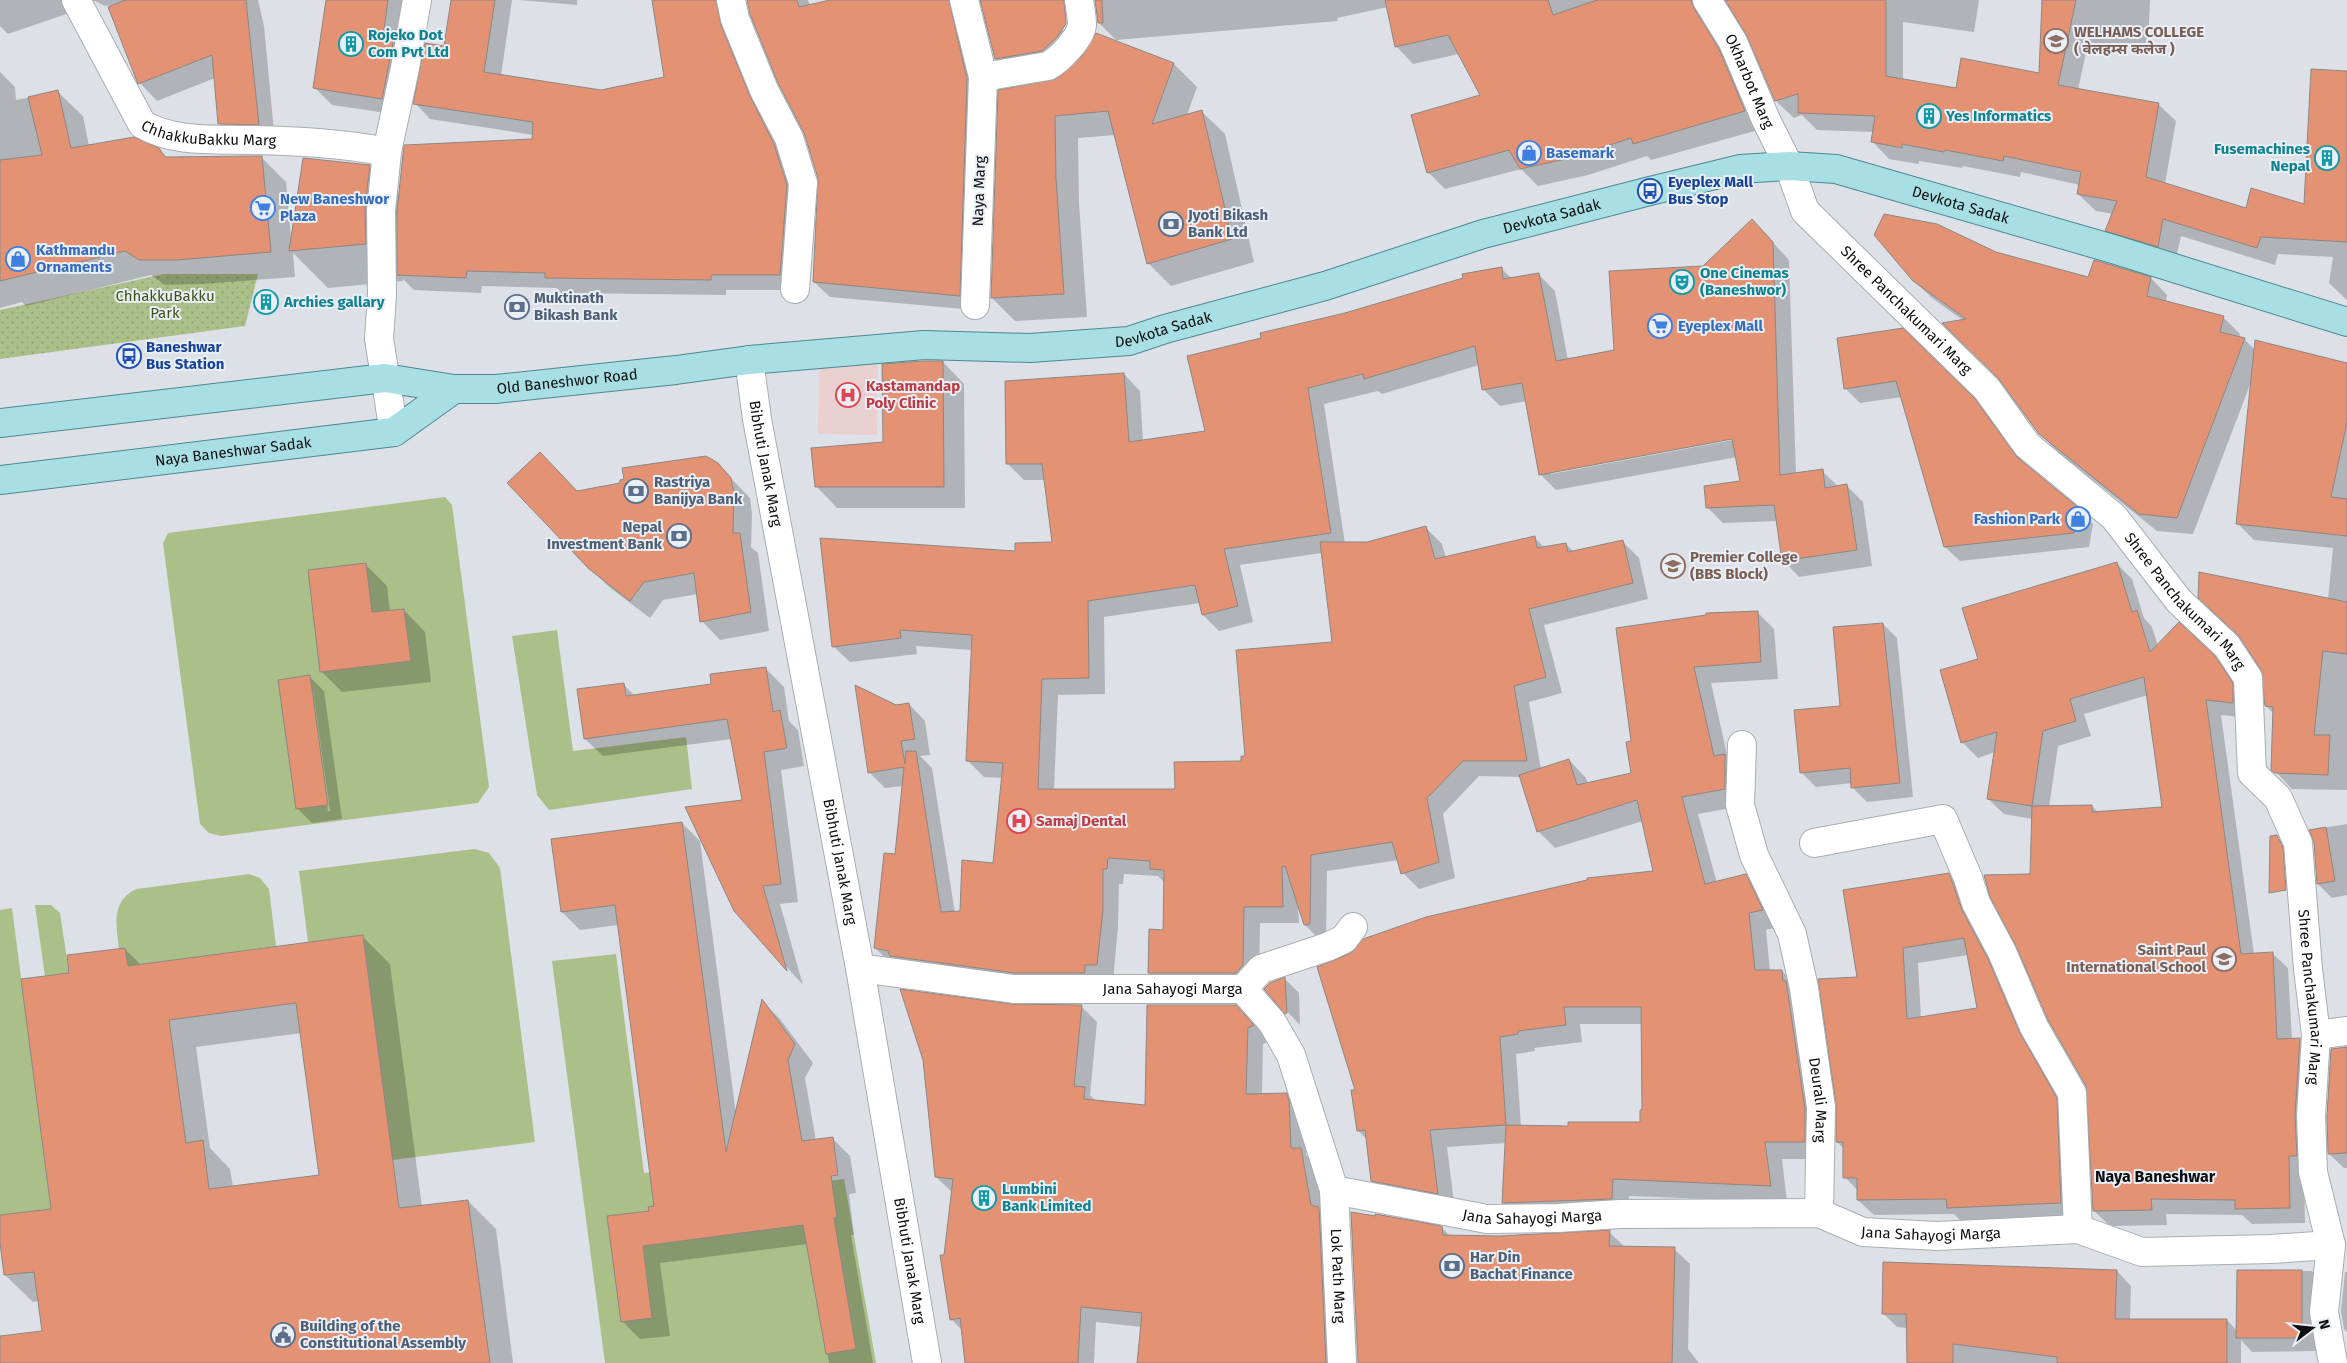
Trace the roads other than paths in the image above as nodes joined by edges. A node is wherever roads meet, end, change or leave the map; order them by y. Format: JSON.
{"nodes":[{"id":1,"x":76,"y":0,"type":"edge"},
{"id":2,"x":416,"y":0,"type":"edge"},
{"id":3,"x":731,"y":0,"type":"edge"},
{"id":4,"x":964,"y":0,"type":"edge"},
{"id":5,"x":1079,"y":0,"type":"edge"},
{"id":6,"x":1707,"y":0,"type":"edge"},
{"id":7,"x":983,"y":77,"type":"junction"},
{"id":8,"x":387,"y":152,"type":"junction"},
{"id":9,"x":1789,"y":166,"type":"junction"},
{"id":10,"x":795,"y":289,"type":"dead end"},
{"id":11,"x":975,"y":305,"type":"dead end"},
{"id":12,"x":2347,"y":322,"type":"edge"},
{"id":13,"x":749,"y":360,"type":"junction"},
{"id":14,"x":385,"y":378,"type":"junction"},
{"id":15,"x":454,"y":389,"type":"junction"},
{"id":16,"x":0,"y":423,"type":"edge"},
{"id":17,"x":394,"y":432,"type":"junction"},
{"id":18,"x":0,"y":480,"type":"edge"},
{"id":19,"x":1742,"y":745,"type":"dead end"},
{"id":20,"x":1814,"y":843,"type":"dead end"},
{"id":21,"x":1353,"y":927,"type":"dead end"},
{"id":22,"x":860,"y":968,"type":"junction"},
{"id":23,"x":1243,"y":989,"type":"junction"},
{"id":24,"x":2347,"y":1031,"type":"edge"},
{"id":25,"x":2316,"y":1035,"type":"junction"},
{"id":26,"x":1334,"y":1190,"type":"junction"},
{"id":27,"x":1819,"y":1213,"type":"junction"},
{"id":28,"x":2078,"y":1229,"type":"junction"},
{"id":29,"x":2331,"y":1245,"type":"junction"},
{"id":30,"x":927,"y":1363,"type":"edge"},
{"id":31,"x":1342,"y":1363,"type":"edge"},
{"id":32,"x":2333,"y":1363,"type":"edge"}],
"edges":[{"from":1,"to":8,"type":"street","name":"ChhakkuBakku Marg"},
{"from":2,"to":8,"type":"street"},
{"from":3,"to":10,"type":"street"},
{"from":4,"to":7,"type":"street","name":"Naya Marg"},
{"from":5,"to":7,"type":"street"},
{"from":6,"to":9,"type":"street","name":"Okharbot Marg"},
{"from":7,"to":11,"type":"street","name":"Naya Marg"},
{"from":8,"to":14,"type":"street"},
{"from":9,"to":12,"type":"main road","name":"Devkota Sadak"},
{"from":9,"to":13,"type":"main road","name":"Devkota Sadak"},
{"from":9,"to":25,"type":"street","name":"Shree Panchakumari Marg"},
{"from":13,"to":15,"type":"main road","name":"Old Baneshwor Road"},
{"from":13,"to":22,"type":"street","name":"Bibhuti Janak Marg"},
{"from":14,"to":15,"type":"main road","name":"Old Baneshwor Road"},
{"from":14,"to":16,"type":"main road"},
{"from":14,"to":17,"type":"street"},
{"from":15,"to":17,"type":"main road","name":"Naya Baneshwar Sadak"},
{"from":17,"to":18,"type":"main road","name":"Naya Baneshwar Sadak"},
{"from":19,"to":27,"type":"street","name":"Deurali Marg"},
{"from":20,"to":28,"type":"street"},
{"from":21,"to":23,"type":"street"},
{"from":22,"to":23,"type":"street","name":"Jana Sahayogi Marga"},
{"from":22,"to":30,"type":"street","name":"Bibhuti Janak Marg"},
{"from":23,"to":26,"type":"street","name":"Jana Sahayogi Marga"},
{"from":24,"to":25,"type":"street"},
{"from":25,"to":29,"type":"street","name":"Shree Panchakumari Marg"},
{"from":26,"to":27,"type":"street","name":"Jana Sahayogi Marga"},
{"from":26,"to":31,"type":"street","name":"Lok Path Marg"},
{"from":27,"to":28,"type":"street","name":"Jana Sahayogi Marga"},
{"from":28,"to":29,"type":"street","name":"Jana Sahayogi Marga"},
{"from":29,"to":32,"type":"street","name":"Shree Panchakumari Marg"}]}
